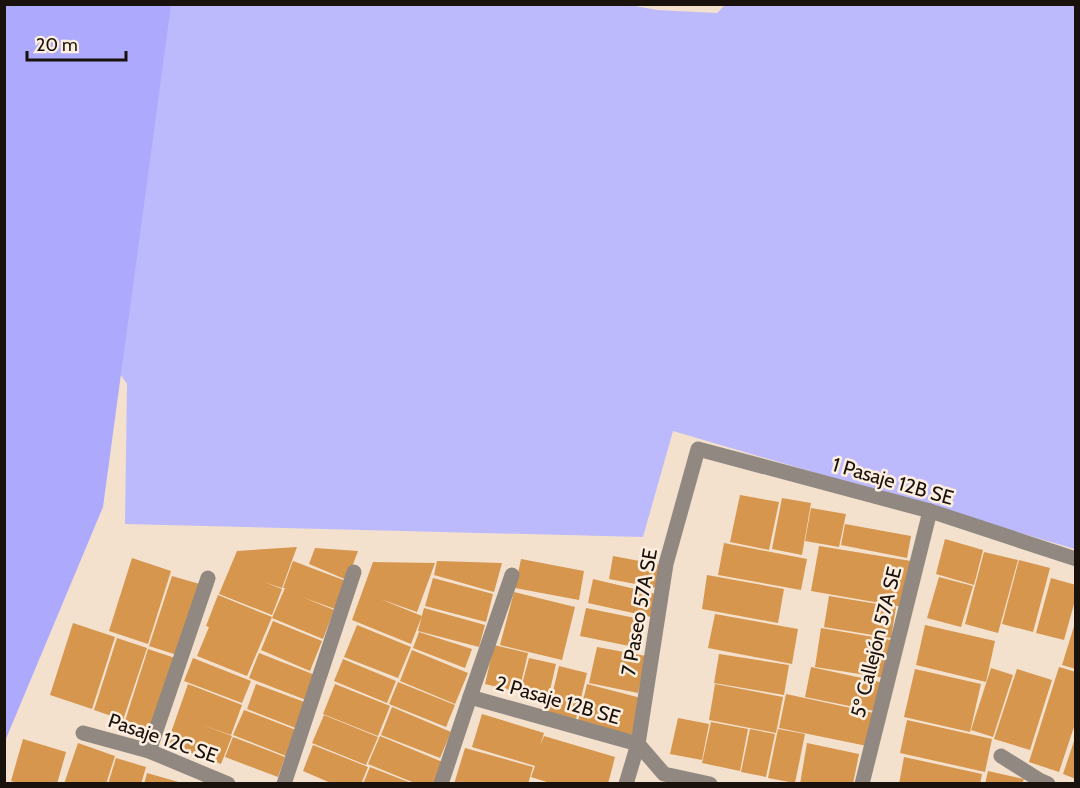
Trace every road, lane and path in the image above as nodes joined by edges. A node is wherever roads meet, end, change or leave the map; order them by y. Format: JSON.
{"nodes":[{"id":1,"x":698,"y":449,"type":"joint"},
{"id":2,"x":930,"y":512,"type":"junction"},
{"id":3,"x":1076,"y":559,"type":"edge"},
{"id":4,"x":354,"y":572,"type":"dead end"},
{"id":5,"x":512,"y":575,"type":"dead end"},
{"id":6,"x":208,"y":578,"type":"dead end"},
{"id":7,"x":470,"y":697,"type":"junction"},
{"id":8,"x":83,"y":733,"type":"dead end"},
{"id":9,"x":638,"y":744,"type":"junction"},
{"id":10,"x":148,"y":751,"type":"junction"},
{"id":11,"x":1001,"y":756,"type":"dead end"},
{"id":12,"x":228,"y":783,"type":"edge"},
{"id":13,"x":284,"y":783,"type":"edge"},
{"id":14,"x":441,"y":783,"type":"edge"},
{"id":15,"x":626,"y":783,"type":"edge"},
{"id":16,"x":710,"y":783,"type":"edge"},
{"id":17,"x":862,"y":783,"type":"edge"},
{"id":18,"x":1048,"y":783,"type":"edge"}],
"edges":[{"from":1,"to":2,"type":"street","name":"1 Pasaje 12B SE"},
{"from":1,"to":9,"type":"street","name":"7 Paseo 57A SE"},
{"from":2,"to":3,"type":"street","name":"1 Pasaje 12B SE"},
{"from":2,"to":17,"type":"street","name":"5º Callejón 57A SE"},
{"from":4,"to":13,"type":"street"},
{"from":5,"to":7,"type":"street"},
{"from":6,"to":10,"type":"street"},
{"from":7,"to":9,"type":"street","name":"2 Pasaje 12B SE"},
{"from":7,"to":14,"type":"street","name":"2 Pasaje 12B SE"},
{"from":8,"to":10,"type":"street","name":"Pasaje 12C SE"},
{"from":9,"to":15,"type":"street","name":"7 Paseo 57A SE"},
{"from":9,"to":16,"type":"street","name":"2 Pasaje 12B SE"},
{"from":10,"to":12,"type":"street","name":"Pasaje 12C SE"},
{"from":11,"to":18,"type":"street"}]}
